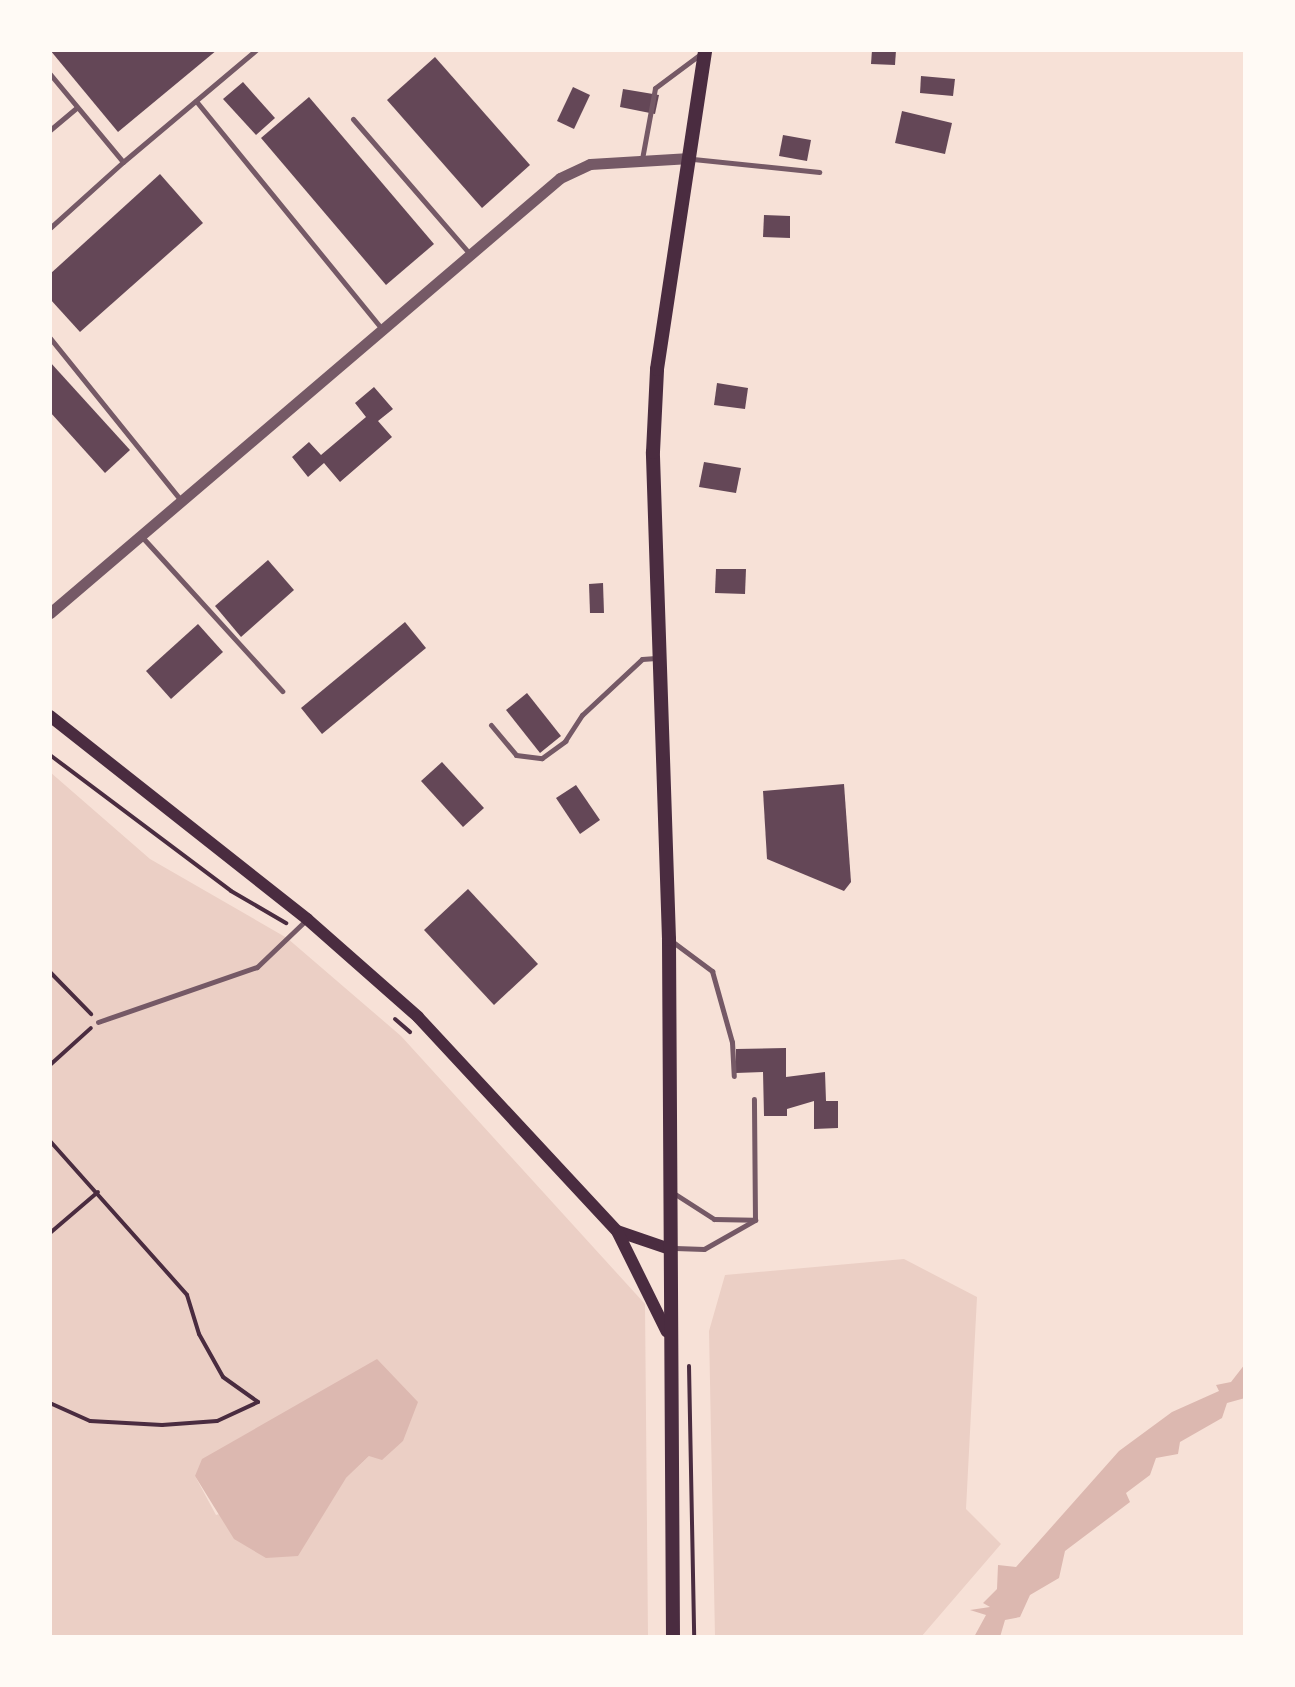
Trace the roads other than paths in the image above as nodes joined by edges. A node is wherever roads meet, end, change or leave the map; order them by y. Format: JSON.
{"nodes":[{"id":1,"x":256,"y":50,"type":"edge"},
{"id":2,"x":705,"y":51,"type":"edge"},
{"id":3,"x":50,"y":74,"type":"edge"},
{"id":4,"x":196,"y":101,"type":"junction"},
{"id":5,"x":77,"y":107,"type":"junction"},
{"id":6,"x":353,"y":119,"type":"dead end"},
{"id":7,"x":50,"y":130,"type":"edge"},
{"id":8,"x":690,"y":158,"type":"junction"},
{"id":9,"x":642,"y":159,"type":"junction"},
{"id":10,"x":123,"y":162,"type":"junction"},
{"id":11,"x":819,"y":172,"type":"dead end"},
{"id":12,"x":50,"y":228,"type":"edge"},
{"id":13,"x":470,"y":254,"type":"junction"},
{"id":14,"x":382,"y":329,"type":"junction"},
{"id":15,"x":50,"y":338,"type":"edge"},
{"id":16,"x":182,"y":500,"type":"junction"},
{"id":17,"x":140,"y":536,"type":"junction"},
{"id":18,"x":50,"y":613,"type":"edge"},
{"id":19,"x":659,"y":658,"type":"junction"},
{"id":20,"x":282,"y":691,"type":"dead end"},
{"id":21,"x":50,"y":716,"type":"edge"},
{"id":22,"x":491,"y":725,"type":"dead end"},
{"id":23,"x":301,"y":924,"type":"junction"},
{"id":24,"x":668,"y":939,"type":"junction"},
{"id":25,"x":98,"y":1022,"type":"road end"},
{"id":26,"x":734,"y":1076,"type":"dead end"},
{"id":27,"x":754,"y":1100,"type":"dead end"},
{"id":28,"x":670,"y":1190,"type":"junction"},
{"id":29,"x":755,"y":1220,"type":"junction"},
{"id":30,"x":617,"y":1231,"type":"junction"},
{"id":31,"x":667,"y":1248,"type":"junction"},
{"id":32,"x":668,"y":1332,"type":"junction"},
{"id":33,"x":672,"y":1637,"type":"edge"}],
"edges":[{"from":1,"to":4,"type":"lane"},
{"from":2,"to":8,"type":"main road"},
{"from":2,"to":9,"type":"lane"},
{"from":3,"to":5,"type":"lane"},
{"from":4,"to":10,"type":"lane"},
{"from":4,"to":14,"type":"lane"},
{"from":5,"to":7,"type":"lane"},
{"from":5,"to":10,"type":"lane"},
{"from":6,"to":13,"type":"lane"},
{"from":8,"to":9,"type":"street"},
{"from":8,"to":11,"type":"lane"},
{"from":8,"to":19,"type":"main road"},
{"from":9,"to":13,"type":"street"},
{"from":10,"to":12,"type":"lane"},
{"from":13,"to":14,"type":"street"},
{"from":14,"to":16,"type":"street"},
{"from":15,"to":16,"type":"lane"},
{"from":16,"to":17,"type":"street"},
{"from":17,"to":18,"type":"street"},
{"from":17,"to":20,"type":"lane"},
{"from":19,"to":22,"type":"lane"},
{"from":19,"to":24,"type":"main road"},
{"from":21,"to":23,"type":"main road"},
{"from":23,"to":25,"type":"lane"},
{"from":23,"to":30,"type":"main road"},
{"from":24,"to":26,"type":"lane"},
{"from":24,"to":28,"type":"main road"},
{"from":27,"to":29,"type":"lane"},
{"from":28,"to":29,"type":"lane"},
{"from":28,"to":31,"type":"main road"},
{"from":29,"to":31,"type":"lane"},
{"from":30,"to":31,"type":"main road"},
{"from":30,"to":32,"type":"main road"},
{"from":31,"to":32,"type":"main road"},
{"from":32,"to":33,"type":"main road"}]}
